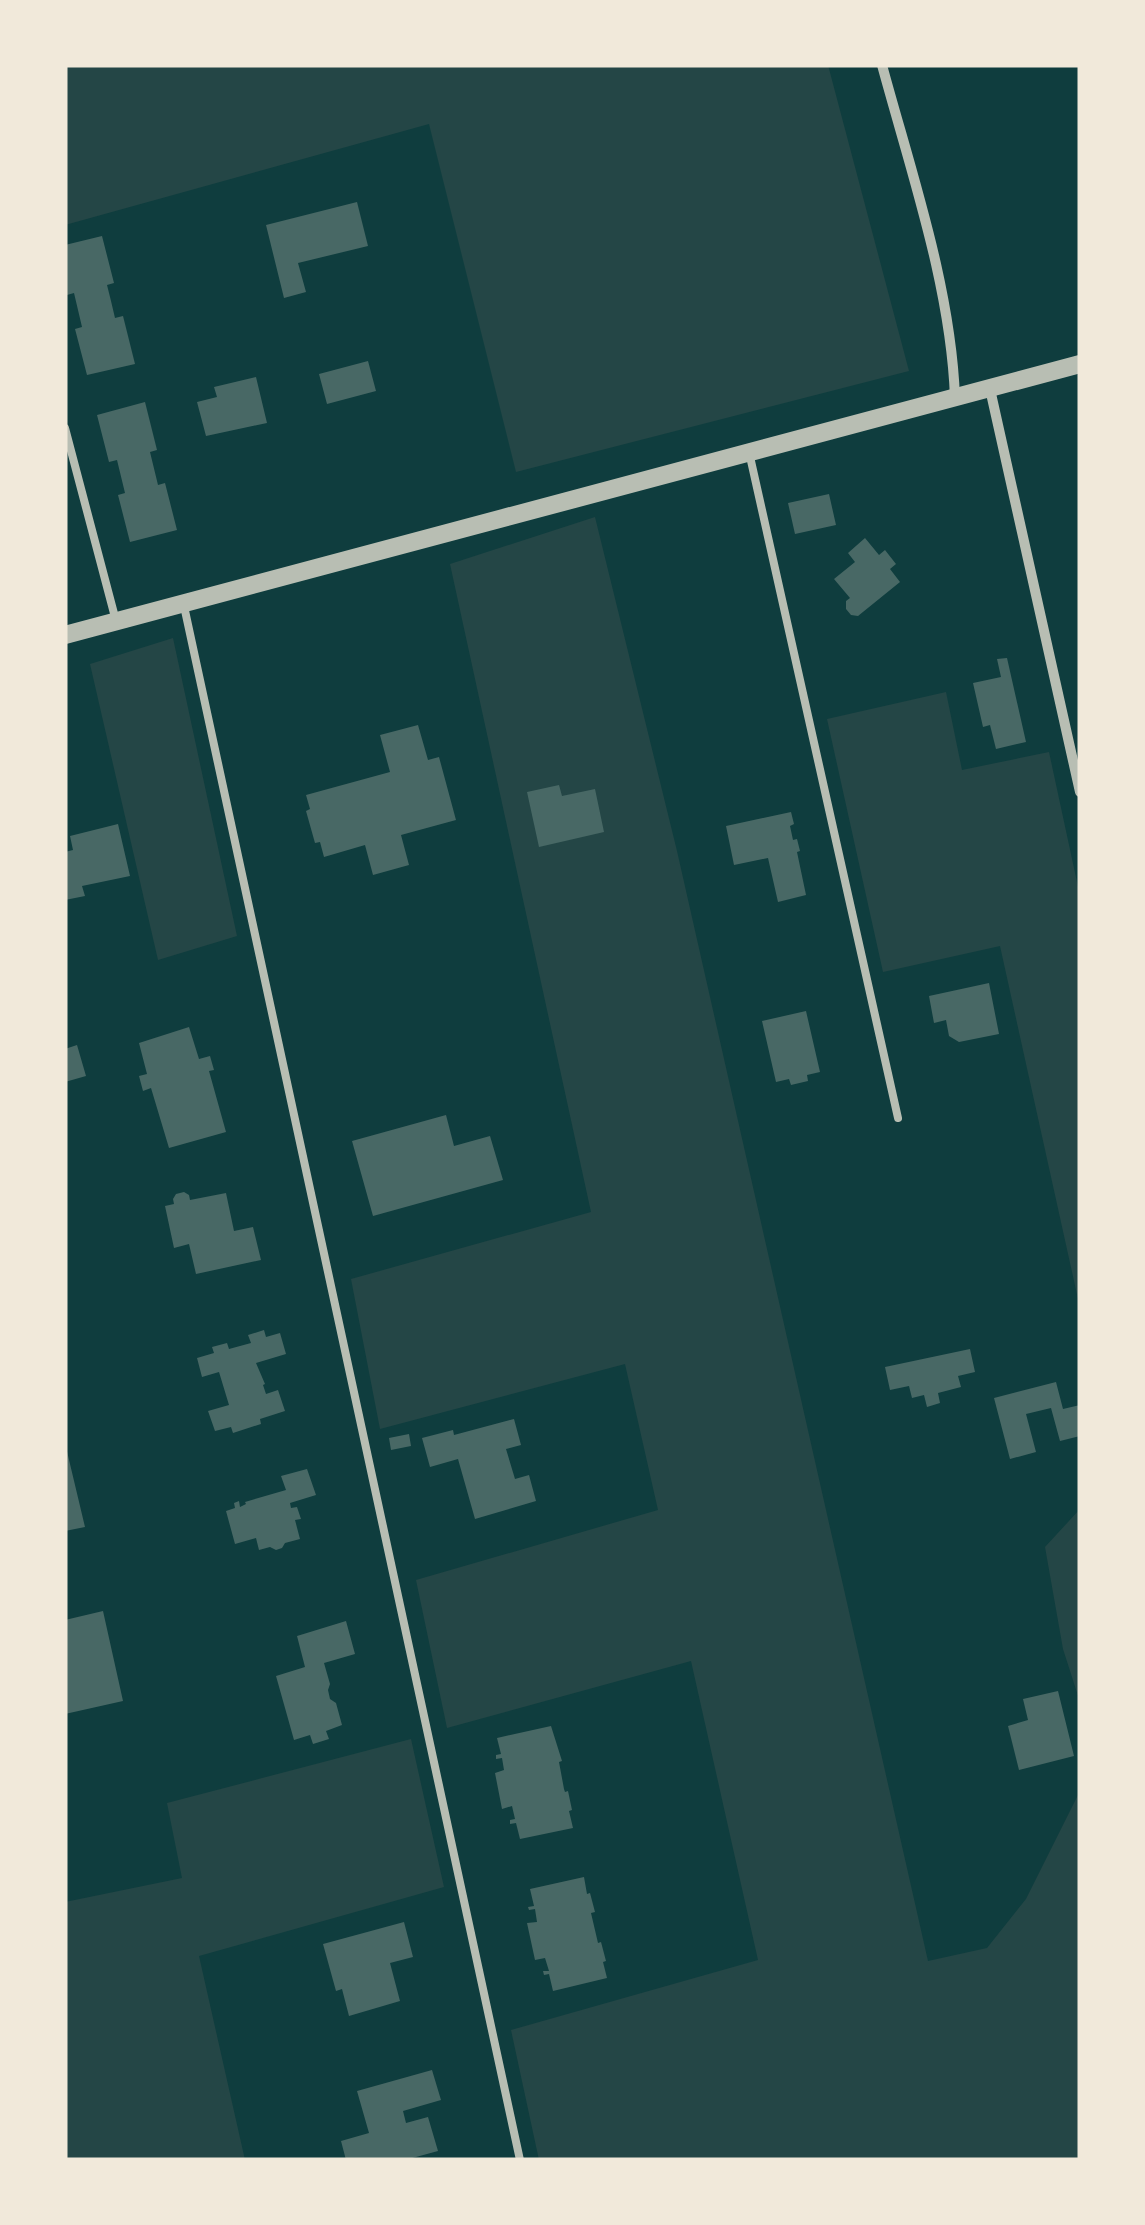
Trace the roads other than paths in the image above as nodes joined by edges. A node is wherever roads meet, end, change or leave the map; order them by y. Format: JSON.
{"nodes":[{"id":1,"x":882,"y":65,"type":"edge"},
{"id":2,"x":1080,"y":364,"type":"edge"},
{"id":3,"x":990,"y":388,"type":"junction"},
{"id":4,"x":954,"y":398,"type":"junction"},
{"id":5,"x":65,"y":428,"type":"edge"},
{"id":6,"x":749,"y":452,"type":"junction"},
{"id":7,"x":183,"y":603,"type":"junction"},
{"id":8,"x":116,"y":621,"type":"junction"},
{"id":9,"x":65,"y":635,"type":"edge"},
{"id":10,"x":1080,"y":792,"type":"edge"},
{"id":11,"x":898,"y":1118,"type":"dead end"},
{"id":12,"x":520,"y":2160,"type":"edge"}],
"edges":[{"from":1,"to":4,"type":"street"},
{"from":2,"to":3,"type":"street"},
{"from":3,"to":4,"type":"street"},
{"from":3,"to":10,"type":"street"},
{"from":4,"to":6,"type":"street"},
{"from":5,"to":8,"type":"lane"},
{"from":6,"to":7,"type":"street"},
{"from":6,"to":11,"type":"lane"},
{"from":7,"to":8,"type":"street"},
{"from":7,"to":12,"type":"lane"},
{"from":8,"to":9,"type":"street"}]}
